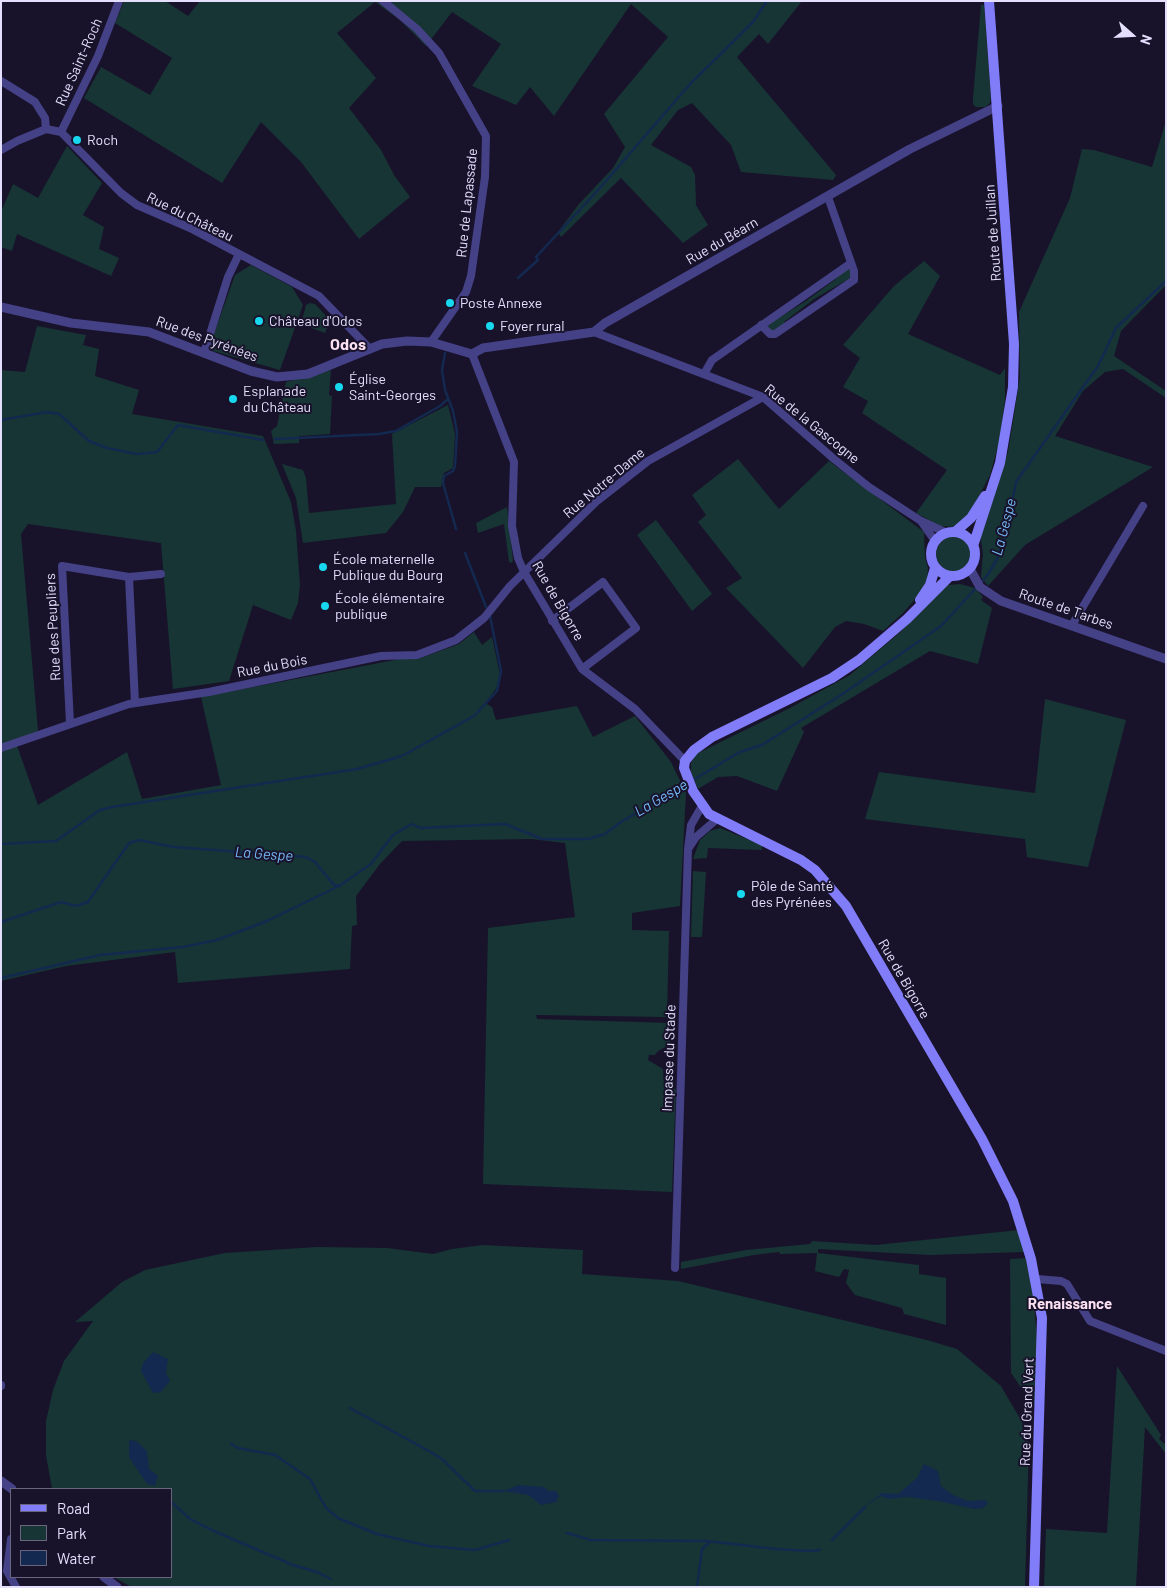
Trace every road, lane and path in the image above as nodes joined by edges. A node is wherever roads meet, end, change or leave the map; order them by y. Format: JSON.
{"nodes":[{"id":1,"x":119,"y":1,"type":"edge"},
{"id":2,"x":383,"y":1,"type":"edge"},
{"id":3,"x":989,"y":1,"type":"edge"},
{"id":4,"x":1,"y":81,"type":"edge"},
{"id":5,"x":998,"y":106,"type":"junction"},
{"id":6,"x":46,"y":129,"type":"junction"},
{"id":7,"x":61,"y":132,"type":"junction"},
{"id":8,"x":1,"y":150,"type":"edge"},
{"id":9,"x":828,"y":197,"type":"junction"},
{"id":10,"x":239,"y":254,"type":"junction"},
{"id":11,"x":851,"y":263,"type":"junction"},
{"id":12,"x":1,"y":307,"type":"edge"},
{"id":13,"x":761,"y":325,"type":"junction"},
{"id":14,"x":594,"y":332,"type":"junction"},
{"id":15,"x":431,"y":342,"type":"junction"},
{"id":16,"x":370,"y":349,"type":"junction"},
{"id":17,"x":204,"y":353,"type":"junction"},
{"id":18,"x":472,"y":354,"type":"junction"},
{"id":19,"x":704,"y":374,"type":"junction"},
{"id":20,"x":762,"y":397,"type":"junction"},
{"id":21,"x":1000,"y":463,"type":"junction"},
{"id":22,"x":1143,"y":506,"type":"dead end"},
{"id":23,"x":921,"y":521,"type":"junction"},
{"id":24,"x":951,"y":532,"type":"junction"},
{"id":25,"x":935,"y":541,"type":"junction"},
{"id":26,"x":974,"y":543,"type":"junction"},
{"id":27,"x":935,"y":568,"type":"junction"},
{"id":28,"x":970,"y":569,"type":"junction"},
{"id":29,"x":524,"y":572,"type":"junction"},
{"id":30,"x":162,"y":574,"type":"dead end"},
{"id":31,"x":129,"y":577,"type":"junction"},
{"id":32,"x":949,"y":577,"type":"junction"},
{"id":33,"x":907,"y":619,"type":"junction"},
{"id":34,"x":552,"y":621,"type":"junction"},
{"id":35,"x":1072,"y":625,"type":"junction"},
{"id":36,"x":1166,"y":659,"type":"edge"},
{"id":37,"x":582,"y":669,"type":"junction"},
{"id":38,"x":136,"y":703,"type":"junction"},
{"id":39,"x":70,"y":723,"type":"junction"},
{"id":40,"x":1,"y":748,"type":"edge"},
{"id":41,"x":685,"y":761,"type":"junction"},
{"id":42,"x":702,"y":806,"type":"junction"},
{"id":43,"x":717,"y":819,"type":"junction"},
{"id":44,"x":688,"y":849,"type":"junction"},
{"id":45,"x":1026,"y":1240,"type":"joint"},
{"id":46,"x":675,"y":1268,"type":"dead end"},
{"id":47,"x":1037,"y":1279,"type":"junction"},
{"id":48,"x":1166,"y":1351,"type":"edge"},
{"id":49,"x":10,"y":1550,"type":"edge"},
{"id":50,"x":10,"y":1575,"type":"edge"},
{"id":51,"x":105,"y":1578,"type":"edge"},
{"id":52,"x":117,"y":1587,"type":"edge"},
{"id":53,"x":1034,"y":1587,"type":"edge"}],
"edges":[{"from":1,"to":7,"type":"street","name":"Rue Saint-Roch"},
{"from":2,"to":15,"type":"street","name":"Rue de Lapassade"},
{"from":3,"to":5,"type":"main road","name":"Route de Juillan"},
{"from":4,"to":6,"type":"street"},
{"from":5,"to":9,"type":"street","name":"Rue du Béarn"},
{"from":5,"to":21,"type":"main road","name":"Route de Juillan"},
{"from":6,"to":7,"type":"street"},
{"from":6,"to":8,"type":"street"},
{"from":7,"to":10,"type":"street","name":"Rue du Château"},
{"from":9,"to":11,"type":"street"},
{"from":9,"to":14,"type":"street","name":"Rue du Béarn"},
{"from":10,"to":16,"type":"street","name":"Rue du Château"},
{"from":10,"to":17,"type":"street"},
{"from":11,"to":13,"type":"street"},
{"from":11,"to":13,"type":"street"},
{"from":12,"to":17,"type":"street","name":"Rue des Pyrénées"},
{"from":13,"to":19,"type":"street"},
{"from":14,"to":18,"type":"street","name":"Rue du Béarn"},
{"from":14,"to":19,"type":"street","name":"Rue de la Gascogne"},
{"from":15,"to":16,"type":"street","name":"Rue des Pyrénées"},
{"from":15,"to":18,"type":"street","name":"Rue des Pyrénées"},
{"from":16,"to":17,"type":"street","name":"Rue des Pyrénées"},
{"from":18,"to":29,"type":"street","name":"Rue de Bigorre"},
{"from":19,"to":20,"type":"street","name":"Rue de la Gascogne"},
{"from":20,"to":23,"type":"street","name":"Rue de la Gascogne"},
{"from":20,"to":29,"type":"street","name":"Rue Notre-Dame"},
{"from":21,"to":24,"type":"main road","name":"Route de Juillan"},
{"from":21,"to":26,"type":"main road","name":"Route de Juillan"},
{"from":22,"to":35,"type":"street"},
{"from":23,"to":24,"type":"street","name":"Rue de la Gascogne"},
{"from":23,"to":25,"type":"street","name":"Rue de la Gascogne"},
{"from":24,"to":25,"type":"main road"},
{"from":24,"to":26,"type":"main road"},
{"from":25,"to":27,"type":"main road"},
{"from":26,"to":28,"type":"main road"},
{"from":27,"to":32,"type":"main road"},
{"from":27,"to":33,"type":"main road"},
{"from":28,"to":32,"type":"main road"},
{"from":28,"to":35,"type":"street","name":"Route de Tarbes"},
{"from":29,"to":34,"type":"street","name":"Rue de Bigorre"},
{"from":29,"to":38,"type":"street","name":"Rue du Bois"},
{"from":30,"to":31,"type":"street","name":"Rue des Peupliers"},
{"from":31,"to":38,"type":"street"},
{"from":31,"to":39,"type":"street","name":"Rue des Peupliers"},
{"from":32,"to":33,"type":"main road"},
{"from":33,"to":41,"type":"main road"},
{"from":34,"to":37,"type":"street","name":"Rue de Bigorre"},
{"from":34,"to":37,"type":"street"},
{"from":35,"to":36,"type":"street","name":"Route de Tarbes"},
{"from":37,"to":41,"type":"street","name":"Rue de Bigorre"},
{"from":38,"to":39,"type":"street","name":"Rue du Bois"},
{"from":39,"to":40,"type":"street","name":"Rue du Bois"},
{"from":41,"to":42,"type":"main road","name":"Rue de Bigorre"},
{"from":42,"to":43,"type":"main road","name":"Rue de Bigorre"},
{"from":42,"to":44,"type":"street","name":"Impasse du Stade"},
{"from":43,"to":44,"type":"street"},
{"from":43,"to":45,"type":"main road","name":"Rue de Bigorre"},
{"from":44,"to":46,"type":"street","name":"Impasse du Stade"},
{"from":45,"to":47,"type":"main road","name":"Rue du Grand Vert"},
{"from":47,"to":48,"type":"street"},
{"from":47,"to":53,"type":"main road","name":"Rue du Grand Vert"},
{"from":49,"to":50,"type":"street"},
{"from":51,"to":52,"type":"street"}]}
